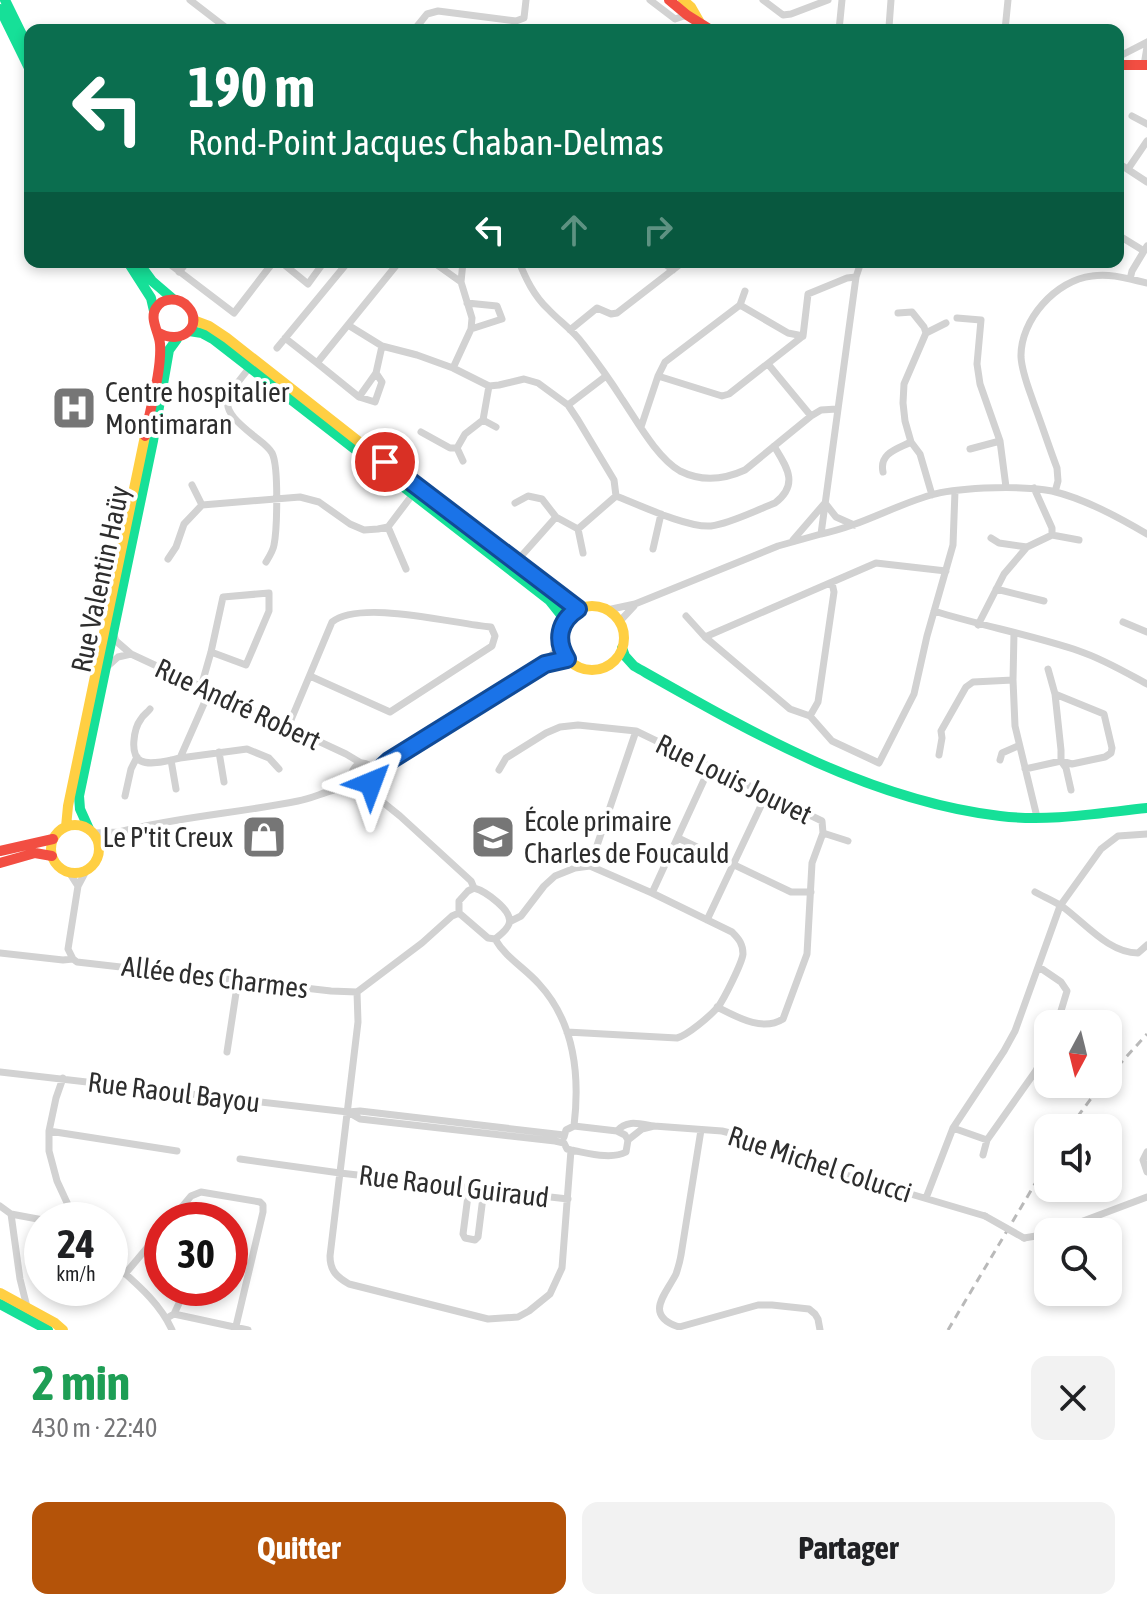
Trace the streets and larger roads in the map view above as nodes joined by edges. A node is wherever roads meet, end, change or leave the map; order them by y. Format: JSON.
{"nodes":[{"id":1,"x":5,"y":0,"type":"edge"},
{"id":2,"x":190,"y":0,"type":"edge"},
{"id":3,"x":526,"y":0,"type":"edge"},
{"id":4,"x":650,"y":0,"type":"edge"},
{"id":5,"x":669,"y":0,"type":"edge"},
{"id":6,"x":683,"y":0,"type":"edge"},
{"id":7,"x":763,"y":0,"type":"edge"},
{"id":8,"x":828,"y":0,"type":"edge"},
{"id":9,"x":842,"y":0,"type":"edge"},
{"id":10,"x":891,"y":0,"type":"edge"},
{"id":11,"x":1008,"y":0,"type":"edge"},
{"id":12,"x":0,"y":9,"type":"edge"},
{"id":13,"x":687,"y":15,"type":"junction"},
{"id":14,"x":699,"y":21,"type":"junction"},
{"id":15,"x":221,"y":24,"type":"edge"},
{"id":16,"x":419,"y":24,"type":"edge"},
{"id":17,"x":703,"y":24,"type":"edge"},
{"id":18,"x":840,"y":24,"type":"edge"},
{"id":19,"x":889,"y":24,"type":"edge"},
{"id":20,"x":1006,"y":24,"type":"edge"},
{"id":21,"x":24,"y":39,"type":"edge"},
{"id":22,"x":1147,"y":44,"type":"edge"},
{"id":23,"x":1124,"y":54,"type":"edge"},
{"id":24,"x":24,"y":58,"type":"edge"},
{"id":25,"x":1124,"y":65,"type":"edge"},
{"id":26,"x":1146,"y":65,"type":"edge"},
{"id":27,"x":1132,"y":116,"type":"dead end"},
{"id":28,"x":1147,"y":124,"type":"edge"},
{"id":29,"x":1147,"y":141,"type":"edge"},
{"id":30,"x":1124,"y":167,"type":"edge"},
{"id":31,"x":1128,"y":169,"type":"junction"},
{"id":32,"x":1147,"y":182,"type":"edge"},
{"id":33,"x":1124,"y":238,"type":"edge"},
{"id":34,"x":1145,"y":249,"type":"edge"},
{"id":35,"x":132,"y":268,"type":"edge"},
{"id":36,"x":142,"y":268,"type":"edge"},
{"id":37,"x":174,"y":268,"type":"edge"},
{"id":38,"x":182,"y":268,"type":"edge"},
{"id":39,"x":269,"y":268,"type":"edge"},
{"id":40,"x":286,"y":268,"type":"edge"},
{"id":41,"x":320,"y":268,"type":"edge"},
{"id":42,"x":343,"y":268,"type":"edge"},
{"id":43,"x":394,"y":268,"type":"edge"},
{"id":44,"x":447,"y":268,"type":"edge"},
{"id":45,"x":462,"y":268,"type":"edge"},
{"id":46,"x":522,"y":268,"type":"edge"},
{"id":47,"x":670,"y":268,"type":"edge"},
{"id":48,"x":676,"y":268,"type":"edge"},
{"id":49,"x":859,"y":268,"type":"edge"},
{"id":50,"x":673,"y":270,"type":"junction"},
{"id":51,"x":179,"y":272,"type":"junction"},
{"id":52,"x":856,"y":277,"type":"junction"},
{"id":53,"x":1130,"y":279,"type":"junction"},
{"id":54,"x":461,"y":282,"type":"junction"},
{"id":55,"x":1147,"y":283,"type":"edge"},
{"id":56,"x":308,"y":284,"type":"junction"},
{"id":57,"x":745,"y":291,"type":"dead end"},
{"id":58,"x":321,"y":294,"type":"junction"},
{"id":59,"x":173,"y":299,"type":"junction"},
{"id":60,"x":467,"y":303,"type":"junction"},
{"id":61,"x":740,"y":305,"type":"junction"},
{"id":62,"x":154,"y":311,"type":"junction"},
{"id":63,"x":898,"y":313,"type":"dead end"},
{"id":64,"x":957,"y":318,"type":"dead end"},
{"id":65,"x":193,"y":320,"type":"junction"},
{"id":66,"x":946,"y":323,"type":"dead end"},
{"id":67,"x":348,"y":325,"type":"junction"},
{"id":68,"x":471,"y":329,"type":"junction"},
{"id":69,"x":570,"y":330,"type":"junction"},
{"id":70,"x":189,"y":331,"type":"junction"},
{"id":71,"x":157,"y":332,"type":"junction"},
{"id":72,"x":926,"y":333,"type":"junction"},
{"id":73,"x":803,"y":336,"type":"junction"},
{"id":74,"x":285,"y":338,"type":"junction"},
{"id":75,"x":177,"y":339,"type":"junction"},
{"id":76,"x":382,"y":346,"type":"junction"},
{"id":77,"x":277,"y":348,"type":"dead end"},
{"id":78,"x":317,"y":363,"type":"junction"},
{"id":79,"x":768,"y":364,"type":"junction"},
{"id":80,"x":250,"y":367,"type":"junction"},
{"id":81,"x":453,"y":368,"type":"junction"},
{"id":82,"x":376,"y":373,"type":"junction"},
{"id":83,"x":606,"y":376,"type":"junction"},
{"id":84,"x":658,"y":376,"type":"junction"},
{"id":85,"x":489,"y":386,"type":"junction"},
{"id":86,"x":359,"y":397,"type":"junction"},
{"id":87,"x":568,"y":405,"type":"junction"},
{"id":88,"x":837,"y":409,"type":"junction"},
{"id":89,"x":811,"y":416,"type":"junction"},
{"id":90,"x":483,"y":420,"type":"junction"},
{"id":91,"x":496,"y":427,"type":"dead end"},
{"id":92,"x":641,"y":427,"type":"junction"},
{"id":93,"x":421,"y":432,"type":"dead end"},
{"id":94,"x":1000,"y":441,"type":"junction"},
{"id":95,"x":911,"y":442,"type":"junction"},
{"id":96,"x":774,"y":446,"type":"junction"},
{"id":97,"x":457,"y":448,"type":"junction"},
{"id":98,"x":970,"y":449,"type":"dead end"},
{"id":99,"x":463,"y":461,"type":"dead end"},
{"id":100,"x":883,"y":472,"type":"dead end"},
{"id":101,"x":192,"y":485,"type":"dead end"},
{"id":102,"x":1006,"y":487,"type":"junction"},
{"id":103,"x":1034,"y":488,"type":"junction"},
{"id":104,"x":955,"y":491,"type":"junction"},
{"id":105,"x":1055,"y":492,"type":"junction"},
{"id":106,"x":413,"y":494,"type":"junction"},
{"id":107,"x":932,"y":495,"type":"junction"},
{"id":108,"x":616,"y":496,"type":"junction"},
{"id":109,"x":276,"y":499,"type":"junction"},
{"id":110,"x":515,"y":503,"type":"dead end"},
{"id":111,"x":825,"y":503,"type":"junction"},
{"id":112,"x":202,"y":505,"type":"junction"},
{"id":113,"x":661,"y":514,"type":"junction"},
{"id":114,"x":556,"y":517,"type":"junction"},
{"id":115,"x":854,"y":526,"type":"junction"},
{"id":116,"x":388,"y":527,"type":"junction"},
{"id":117,"x":578,"y":529,"type":"junction"},
{"id":118,"x":821,"y":534,"type":"junction"},
{"id":119,"x":1147,"y":534,"type":"edge"},
{"id":120,"x":1052,"y":535,"type":"junction"},
{"id":121,"x":991,"y":538,"type":"dead end"},
{"id":122,"x":1079,"y":540,"type":"dead end"},
{"id":123,"x":791,"y":542,"type":"junction"},
{"id":124,"x":1027,"y":547,"type":"junction"},
{"id":125,"x":653,"y":549,"type":"dead end"},
{"id":126,"x":583,"y":553,"type":"dead end"},
{"id":127,"x":168,"y":559,"type":"dead end"},
{"id":128,"x":266,"y":562,"type":"dead end"},
{"id":129,"x":516,"y":562,"type":"junction"},
{"id":130,"x":406,"y":569,"type":"dead end"},
{"id":131,"x":946,"y":571,"type":"junction"},
{"id":132,"x":832,"y":583,"type":"junction"},
{"id":133,"x":996,"y":589,"type":"junction"},
{"id":134,"x":1044,"y":601,"type":"dead end"},
{"id":135,"x":635,"y":604,"type":"junction"},
{"id":136,"x":578,"y":609,"type":"junction"},
{"id":137,"x":607,"y":610,"type":"junction"},
{"id":138,"x":934,"y":611,"type":"junction"},
{"id":139,"x":686,"y":616,"type":"dead end"},
{"id":140,"x":565,"y":620,"type":"junction"},
{"id":141,"x":619,"y":622,"type":"junction"},
{"id":142,"x":1123,"y":622,"type":"dead end"},
{"id":143,"x":978,"y":625,"type":"junction"},
{"id":144,"x":1147,"y":632,"type":"edge"},
{"id":145,"x":113,"y":633,"type":"junction"},
{"id":146,"x":1014,"y":633,"type":"junction"},
{"id":147,"x":705,"y":637,"type":"junction"},
{"id":148,"x":560,"y":644,"type":"junction"},
{"id":149,"x":622,"y":648,"type":"junction"},
{"id":150,"x":211,"y":652,"type":"junction"},
{"id":151,"x":131,"y":654,"type":"junction"},
{"id":152,"x":567,"y":659,"type":"junction"},
{"id":153,"x":613,"y":662,"type":"junction"},
{"id":154,"x":545,"y":664,"type":"junction"},
{"id":155,"x":634,"y":666,"type":"junction"},
{"id":156,"x":107,"y":668,"type":"junction"},
{"id":157,"x":1048,"y":669,"type":"dead end"},
{"id":158,"x":310,"y":676,"type":"junction"},
{"id":159,"x":1013,"y":680,"type":"junction"},
{"id":160,"x":1147,"y":684,"type":"edge"},
{"id":161,"x":206,"y":689,"type":"junction"},
{"id":162,"x":1055,"y":694,"type":"junction"},
{"id":163,"x":150,"y":709,"type":"dead end"},
{"id":164,"x":810,"y":716,"type":"junction"},
{"id":165,"x":288,"y":727,"type":"junction"},
{"id":166,"x":636,"y":731,"type":"junction"},
{"id":167,"x":1018,"y":746,"type":"junction"},
{"id":168,"x":219,"y":752,"type":"junction"},
{"id":169,"x":346,"y":754,"type":"junction"},
{"id":170,"x":939,"y":755,"type":"dead end"},
{"id":171,"x":137,"y":757,"type":"junction"},
{"id":172,"x":180,"y":758,"type":"junction"},
{"id":173,"x":171,"y":760,"type":"junction"},
{"id":174,"x":1000,"y":760,"type":"dead end"},
{"id":175,"x":389,"y":761,"type":"junction"},
{"id":176,"x":1061,"y":761,"type":"junction"},
{"id":177,"x":364,"y":764,"type":"junction"},
{"id":178,"x":710,"y":767,"type":"junction"},
{"id":179,"x":279,"y":769,"type":"dead end"},
{"id":180,"x":1025,"y":769,"type":"junction"},
{"id":181,"x":499,"y":770,"type":"dead end"},
{"id":182,"x":352,"y":773,"type":"junction"},
{"id":183,"x":374,"y":777,"type":"junction"},
{"id":184,"x":224,"y":782,"type":"dead end"},
{"id":185,"x":361,"y":786,"type":"junction"},
{"id":186,"x":176,"y":789,"type":"dead end"},
{"id":187,"x":335,"y":790,"type":"junction"},
{"id":188,"x":1071,"y":790,"type":"dead end"},
{"id":189,"x":767,"y":793,"type":"junction"},
{"id":190,"x":125,"y":796,"type":"dead end"},
{"id":191,"x":382,"y":800,"type":"junction"},
{"id":192,"x":1147,"y":808,"type":"edge"},
{"id":193,"x":1037,"y":817,"type":"junction"},
{"id":194,"x":66,"y":827,"type":"junction"},
{"id":195,"x":91,"y":831,"type":"junction"},
{"id":196,"x":119,"y":832,"type":"junction"},
{"id":197,"x":823,"y":833,"type":"junction"},
{"id":198,"x":1147,"y":834,"type":"edge"},
{"id":199,"x":678,"y":838,"type":"junction"},
{"id":200,"x":53,"y":839,"type":"junction"},
{"id":201,"x":848,"y":841,"type":"dead end"},
{"id":202,"x":100,"y":846,"type":"junction"},
{"id":203,"x":0,"y":851,"type":"edge"},
{"id":204,"x":52,"y":856,"type":"junction"},
{"id":205,"x":0,"y":863,"type":"edge"},
{"id":206,"x":733,"y":864,"type":"junction"},
{"id":207,"x":590,"y":866,"type":"junction"},
{"id":208,"x":86,"y":871,"type":"junction"},
{"id":209,"x":69,"y":872,"type":"junction"},
{"id":210,"x":78,"y":886,"type":"junction"},
{"id":211,"x":474,"y":888,"type":"junction"},
{"id":212,"x":811,"y":892,"type":"junction"},
{"id":213,"x":1035,"y":892,"type":"dead end"},
{"id":214,"x":652,"y":893,"type":"junction"},
{"id":215,"x":1060,"y":906,"type":"junction"},
{"id":216,"x":459,"y":913,"type":"junction"},
{"id":217,"x":707,"y":920,"type":"junction"},
{"id":218,"x":511,"y":921,"type":"junction"},
{"id":219,"x":495,"y":939,"type":"junction"},
{"id":220,"x":1147,"y":945,"type":"edge"},
{"id":221,"x":0,"y":953,"type":"edge"},
{"id":222,"x":73,"y":959,"type":"junction"},
{"id":223,"x":1039,"y":967,"type":"junction"},
{"id":224,"x":238,"y":980,"type":"junction"},
{"id":225,"x":357,"y":992,"type":"junction"},
{"id":226,"x":717,"y":1007,"type":"junction"},
{"id":227,"x":1061,"y":1010,"type":"edge"},
{"id":228,"x":567,"y":1032,"type":"junction"},
{"id":229,"x":227,"y":1052,"type":"dead end"},
{"id":230,"x":0,"y":1072,"type":"edge"},
{"id":231,"x":1034,"y":1073,"type":"edge"},
{"id":232,"x":63,"y":1078,"type":"junction"},
{"id":233,"x":348,"y":1112,"type":"junction"},
{"id":234,"x":574,"y":1126,"type":"junction"},
{"id":235,"x":654,"y":1126,"type":"junction"},
{"id":236,"x":953,"y":1128,"type":"junction"},
{"id":237,"x":701,"y":1130,"type":"junction"},
{"id":238,"x":49,"y":1131,"type":"junction"},
{"id":239,"x":617,"y":1131,"type":"junction"},
{"id":240,"x":564,"y":1139,"type":"junction"},
{"id":241,"x":628,"y":1140,"type":"junction"},
{"id":242,"x":987,"y":1140,"type":"junction"},
{"id":243,"x":571,"y":1150,"type":"junction"},
{"id":244,"x":177,"y":1151,"type":"dead end"},
{"id":245,"x":1147,"y":1152,"type":"edge"},
{"id":246,"x":983,"y":1155,"type":"dead end"},
{"id":247,"x":240,"y":1159,"type":"dead end"},
{"id":248,"x":1147,"y":1172,"type":"edge"},
{"id":249,"x":340,"y":1173,"type":"junction"},
{"id":250,"x":469,"y":1188,"type":"junction"},
{"id":251,"x":484,"y":1189,"type":"junction"},
{"id":252,"x":1147,"y":1197,"type":"edge"},
{"id":253,"x":926,"y":1198,"type":"junction"},
{"id":254,"x":568,"y":1199,"type":"junction"},
{"id":255,"x":66,"y":1202,"type":"edge"},
{"id":256,"x":186,"y":1202,"type":"edge"},
{"id":257,"x":0,"y":1206,"type":"edge"},
{"id":258,"x":11,"y":1214,"type":"junction"},
{"id":259,"x":24,"y":1216,"type":"edge"},
{"id":260,"x":1091,"y":1218,"type":"edge"},
{"id":261,"x":1034,"y":1236,"type":"edge"},
{"id":262,"x":144,"y":1251,"type":"edge"},
{"id":263,"x":128,"y":1270,"type":"edge"},
{"id":264,"x":128,"y":1277,"type":"edge"},
{"id":265,"x":248,"y":1277,"type":"edge"},
{"id":266,"x":20,"y":1279,"type":"junction"},
{"id":267,"x":2,"y":1298,"type":"edge"},
{"id":268,"x":176,"y":1306,"type":"edge"},
{"id":269,"x":241,"y":1306,"type":"edge"},
{"id":270,"x":27,"y":1307,"type":"junction"},
{"id":271,"x":170,"y":1316,"type":"junction"},
{"id":272,"x":236,"y":1326,"type":"junction"},
{"id":273,"x":48,"y":1330,"type":"edge"},
{"id":274,"x":63,"y":1330,"type":"edge"},
{"id":275,"x":172,"y":1330,"type":"edge"},
{"id":276,"x":248,"y":1330,"type":"edge"},
{"id":277,"x":820,"y":1330,"type":"edge"}],
"edges":[{"from":1,"to":21,"type":"street"},
{"from":2,"to":15,"type":"street"},
{"from":3,"to":16,"type":"street"},
{"from":4,"to":13,"type":"street"},
{"from":5,"to":13,"type":"street"},
{"from":6,"to":14,"type":"street"},
{"from":7,"to":8,"type":"street"},
{"from":9,"to":18,"type":"street"},
{"from":10,"to":19,"type":"street"},
{"from":11,"to":20,"type":"street"},
{"from":12,"to":24,"type":"street"},
{"from":13,"to":14,"type":"street"},
{"from":14,"to":17,"type":"street"},
{"from":22,"to":23,"type":"street"},
{"from":22,"to":26,"type":"street"},
{"from":25,"to":26,"type":"street"},
{"from":27,"to":28,"type":"street"},
{"from":29,"to":31,"type":"street"},
{"from":30,"to":31,"type":"street"},
{"from":31,"to":32,"type":"street"},
{"from":33,"to":34,"type":"street"},
{"from":34,"to":53,"type":"street"},
{"from":35,"to":62,"type":"street"},
{"from":36,"to":59,"type":"street"},
{"from":37,"to":51,"type":"street"},
{"from":38,"to":51,"type":"street"},
{"from":39,"to":51,"type":"street"},
{"from":40,"to":56,"type":"street"},
{"from":41,"to":56,"type":"street"},
{"from":42,"to":58,"type":"street"},
{"from":43,"to":67,"type":"street"},
{"from":44,"to":54,"type":"street"},
{"from":45,"to":54,"type":"street"},
{"from":46,"to":69,"type":"street"},
{"from":47,"to":50,"type":"street"},
{"from":48,"to":50,"type":"street"},
{"from":49,"to":52,"type":"street"},
{"from":50,"to":69,"type":"street"},
{"from":52,"to":73,"type":"street"},
{"from":52,"to":88,"type":"street"},
{"from":53,"to":55,"type":"street"},
{"from":53,"to":105,"type":"street"},
{"from":54,"to":60,"type":"street"},
{"from":56,"to":58,"type":"street"},
{"from":57,"to":61,"type":"street"},
{"from":58,"to":74,"type":"street"},
{"from":59,"to":62,"type":"street"},
{"from":59,"to":65,"type":"street"},
{"from":60,"to":68,"type":"street"},
{"from":60,"to":68,"type":"street"},
{"from":61,"to":73,"type":"street"},
{"from":61,"to":84,"type":"street"},
{"from":62,"to":71,"type":"street"},
{"from":63,"to":72,"type":"street"},
{"from":64,"to":94,"type":"street"},
{"from":65,"to":70,"type":"street"},
{"from":65,"to":129,"type":"street"},
{"from":66,"to":72,"type":"street"},
{"from":67,"to":76,"type":"street"},
{"from":67,"to":78,"type":"street"},
{"from":68,"to":81,"type":"street"},
{"from":69,"to":83,"type":"street"},
{"from":70,"to":75,"type":"street"},
{"from":70,"to":80,"type":"street"},
{"from":71,"to":75,"type":"street"},
{"from":71,"to":194,"type":"street","name":"Rue Valentin Haüy"},
{"from":72,"to":95,"type":"street"},
{"from":73,"to":79,"type":"street"},
{"from":74,"to":77,"type":"street"},
{"from":74,"to":78,"type":"street"},
{"from":75,"to":145,"type":"street","name":"Rue Valentin Haüy"},
{"from":76,"to":81,"type":"street"},
{"from":76,"to":82,"type":"street"},
{"from":78,"to":86,"type":"street"},
{"from":79,"to":84,"type":"street"},
{"from":79,"to":89,"type":"street"},
{"from":80,"to":106,"type":"street"},
{"from":80,"to":109,"type":"street"},
{"from":81,"to":85,"type":"street"},
{"from":82,"to":86,"type":"street"},
{"from":82,"to":86,"type":"street"},
{"from":83,"to":87,"type":"street"},
{"from":83,"to":92,"type":"street"},
{"from":84,"to":92,"type":"street"},
{"from":85,"to":87,"type":"street"},
{"from":85,"to":90,"type":"street"},
{"from":87,"to":108,"type":"street"},
{"from":88,"to":89,"type":"street"},
{"from":88,"to":111,"type":"street"},
{"from":89,"to":96,"type":"street"},
{"from":90,"to":91,"type":"street"},
{"from":90,"to":97,"type":"street"},
{"from":92,"to":96,"type":"street"},
{"from":93,"to":97,"type":"street"},
{"from":94,"to":98,"type":"street"},
{"from":94,"to":102,"type":"street"},
{"from":95,"to":100,"type":"street"},
{"from":95,"to":107,"type":"street"},
{"from":96,"to":113,"type":"street"},
{"from":97,"to":99,"type":"street"},
{"from":101,"to":112,"type":"street"},
{"from":102,"to":103,"type":"street"},
{"from":102,"to":104,"type":"street"},
{"from":103,"to":105,"type":"street"},
{"from":103,"to":120,"type":"street"},
{"from":104,"to":107,"type":"street"},
{"from":104,"to":131,"type":"street"},
{"from":105,"to":119,"type":"street"},
{"from":106,"to":116,"type":"street"},
{"from":106,"to":140,"type":"street"},
{"from":107,"to":115,"type":"street"},
{"from":108,"to":113,"type":"street"},
{"from":108,"to":117,"type":"street"},
{"from":109,"to":112,"type":"street"},
{"from":109,"to":116,"type":"street"},
{"from":109,"to":128,"type":"street"},
{"from":110,"to":114,"type":"street"},
{"from":111,"to":115,"type":"street"},
{"from":111,"to":118,"type":"street"},
{"from":111,"to":123,"type":"street"},
{"from":112,"to":127,"type":"street"},
{"from":113,"to":125,"type":"street"},
{"from":114,"to":117,"type":"street"},
{"from":114,"to":129,"type":"street"},
{"from":115,"to":118,"type":"street"},
{"from":116,"to":130,"type":"street"},
{"from":117,"to":126,"type":"street"},
{"from":118,"to":123,"type":"street"},
{"from":120,"to":122,"type":"street"},
{"from":120,"to":124,"type":"street"},
{"from":121,"to":124,"type":"street"},
{"from":123,"to":135,"type":"street"},
{"from":124,"to":133,"type":"street"},
{"from":129,"to":136,"type":"street"},
{"from":131,"to":132,"type":"street"},
{"from":131,"to":138,"type":"street"},
{"from":132,"to":147,"type":"street"},
{"from":132,"to":164,"type":"street"},
{"from":133,"to":134,"type":"street"},
{"from":133,"to":143,"type":"street"},
{"from":135,"to":137,"type":"street"},
{"from":135,"to":141,"type":"street"},
{"from":136,"to":137,"type":"street"},
{"from":136,"to":140,"type":"street"},
{"from":137,"to":141,"type":"street"},
{"from":138,"to":143,"type":"street"},
{"from":138,"to":164,"type":"street"},
{"from":139,"to":147,"type":"street"},
{"from":140,"to":148,"type":"street"},
{"from":141,"to":149,"type":"street"},
{"from":142,"to":144,"type":"street"},
{"from":143,"to":146,"type":"street"},
{"from":145,"to":151,"type":"street","name":"Rue André Robert"},
{"from":145,"to":156,"type":"street","name":"Rue Valentin Haüy"},
{"from":146,"to":159,"type":"street"},
{"from":146,"to":160,"type":"street"},
{"from":147,"to":164,"type":"street"},
{"from":148,"to":152,"type":"street"},
{"from":148,"to":154,"type":"street"},
{"from":149,"to":153,"type":"street"},
{"from":149,"to":155,"type":"street"},
{"from":150,"to":150,"type":"street"},
{"from":150,"to":161,"type":"street"},
{"from":151,"to":156,"type":"street","name":"Rue André Robert"},
{"from":151,"to":161,"type":"street","name":"Rue André Robert"},
{"from":152,"to":153,"type":"street"},
{"from":152,"to":154,"type":"street"},
{"from":153,"to":155,"type":"street"},
{"from":154,"to":175,"type":"street"},
{"from":155,"to":193,"type":"street"},
{"from":156,"to":195,"type":"street","name":"Rue Valentin Haüy"},
{"from":157,"to":162,"type":"street"},
{"from":158,"to":158,"type":"street"},
{"from":158,"to":165,"type":"street"},
{"from":159,"to":167,"type":"street"},
{"from":159,"to":170,"type":"street"},
{"from":161,"to":165,"type":"street","name":"Rue André Robert"},
{"from":161,"to":172,"type":"street"},
{"from":162,"to":176,"type":"street"},
{"from":162,"to":176,"type":"street"},
{"from":163,"to":171,"type":"street"},
{"from":165,"to":169,"type":"street","name":"Rue André Robert"},
{"from":166,"to":178,"type":"street","name":"Rue Louis Jouvet"},
{"from":166,"to":181,"type":"street"},
{"from":166,"to":207,"type":"street"},
{"from":167,"to":174,"type":"street"},
{"from":167,"to":180,"type":"street"},
{"from":168,"to":172,"type":"street"},
{"from":168,"to":179,"type":"street"},
{"from":168,"to":184,"type":"street"},
{"from":169,"to":177,"type":"street","name":"Rue André Robert"},
{"from":169,"to":182,"type":"street","name":"Rue André Robert"},
{"from":171,"to":173,"type":"street"},
{"from":171,"to":190,"type":"street"},
{"from":172,"to":173,"type":"street"},
{"from":173,"to":186,"type":"street"},
{"from":175,"to":177,"type":"street"},
{"from":175,"to":183,"type":"street"},
{"from":176,"to":180,"type":"street"},
{"from":176,"to":188,"type":"street"},
{"from":177,"to":182,"type":"street"},
{"from":177,"to":183,"type":"street"},
{"from":178,"to":189,"type":"street","name":"Rue Louis Jouvet"},
{"from":178,"to":199,"type":"street"},
{"from":180,"to":193,"type":"street"},
{"from":182,"to":185,"type":"street"},
{"from":182,"to":187,"type":"street"},
{"from":183,"to":185,"type":"street"},
{"from":183,"to":191,"type":"street"},
{"from":185,"to":187,"type":"street"},
{"from":185,"to":191,"type":"street"},
{"from":187,"to":196,"type":"street"},
{"from":189,"to":197,"type":"street","name":"Rue Louis Jouvet"},
{"from":189,"to":206,"type":"street"},
{"from":191,"to":211,"type":"street"},
{"from":192,"to":193,"type":"street"},
{"from":194,"to":195,"type":"street"},
{"from":194,"to":200,"type":"street"},
{"from":195,"to":196,"type":"street"},
{"from":195,"to":202,"type":"street"},
{"from":196,"to":202,"type":"street"},
{"from":197,"to":201,"type":"street","name":"Rue Louis Jouvet"},
{"from":197,"to":212,"type":"street","name":"Rue Louis Jouvet"},
{"from":198,"to":215,"type":"street"},
{"from":199,"to":206,"type":"street"},
{"from":199,"to":214,"type":"street"},
{"from":200,"to":203,"type":"street"},
{"from":200,"to":204,"type":"street"},
{"from":202,"to":208,"type":"street"},
{"from":204,"to":205,"type":"street"},
{"from":204,"to":209,"type":"street"},
{"from":206,"to":212,"type":"street"},
{"from":206,"to":217,"type":"street"},
{"from":207,"to":214,"type":"street"},
{"from":207,"to":218,"type":"street"},
{"from":208,"to":209,"type":"street"},
{"from":208,"to":210,"type":"street"},
{"from":209,"to":210,"type":"street"},
{"from":210,"to":222,"type":"street"},
{"from":211,"to":216,"type":"street"},
{"from":211,"to":218,"type":"street"},
{"from":212,"to":226,"type":"street","name":"Rue Louis Jouvet"},
{"from":213,"to":215,"type":"street"},
{"from":214,"to":217,"type":"street"},
{"from":215,"to":220,"type":"street"},
{"from":215,"to":223,"type":"street"},
{"from":216,"to":219,"type":"street"},
{"from":216,"to":225,"type":"street"},
{"from":217,"to":226,"type":"street"},
{"from":218,"to":219,"type":"street"},
{"from":219,"to":228,"type":"street"},
{"from":221,"to":222,"type":"street","name":"Allée des Charmes"},
{"from":222,"to":224,"type":"street","name":"Allée des Charmes"},
{"from":223,"to":227,"type":"street"},
{"from":223,"to":236,"type":"street"},
{"from":224,"to":225,"type":"street","name":"Allée des Charmes"},
{"from":224,"to":229,"type":"street"},
{"from":225,"to":233,"type":"street"},
{"from":226,"to":228,"type":"street"},
{"from":228,"to":234,"type":"street"},
{"from":230,"to":232,"type":"street","name":"Rue Raoul Bayou"},
{"from":231,"to":242,"type":"street"},
{"from":232,"to":233,"type":"street","name":"Rue Raoul Bayou"},
{"from":232,"to":238,"type":"street"},
{"from":233,"to":240,"type":"street","name":"Rue Raoul Bayou"},
{"from":233,"to":249,"type":"street"},
{"from":234,"to":239,"type":"street","name":"Rue Michel Colucci"},
{"from":234,"to":240,"type":"street"},
{"from":235,"to":237,"type":"street","name":"Rue Michel Colucci"},
{"from":235,"to":239,"type":"street","name":"Rue Michel Colucci"},
{"from":235,"to":241,"type":"street"},
{"from":236,"to":242,"type":"street"},
{"from":236,"to":253,"type":"street"},
{"from":237,"to":253,"type":"street","name":"Rue Michel Colucci"},
{"from":237,"to":277,"type":"street"},
{"from":238,"to":244,"type":"street"},
{"from":238,"to":255,"type":"street"},
{"from":239,"to":241,"type":"street"},
{"from":240,"to":243,"type":"street"},
{"from":241,"to":243,"type":"street"},
{"from":242,"to":246,"type":"street"},
{"from":243,"to":254,"type":"street"},
{"from":245,"to":248,"type":"street"},
{"from":247,"to":249,"type":"street","name":"Rue Raoul Guiraud"},
{"from":249,"to":250,"type":"street","name":"Rue Raoul Guiraud"},
{"from":249,"to":254,"type":"street"},
{"from":250,"to":251,"type":"street","name":"Rue Raoul Guiraud"},
{"from":250,"to":251,"type":"street"},
{"from":251,"to":254,"type":"street","name":"Rue Raoul Guiraud"},
{"from":252,"to":260,"type":"street"},
{"from":253,"to":261,"type":"street","name":"Rue Michel Colucci","bridge":true},
{"from":256,"to":265,"type":"street"},
{"from":257,"to":258,"type":"street"},
{"from":258,"to":259,"type":"street"},
{"from":258,"to":266,"type":"street"},
{"from":262,"to":263,"type":"street"},
{"from":264,"to":271,"type":"street"},
{"from":266,"to":267,"type":"street"},
{"from":266,"to":270,"type":"street"},
{"from":267,"to":270,"type":"street"},
{"from":267,"to":273,"type":"street"},
{"from":268,"to":271,"type":"street"},
{"from":269,"to":272,"type":"street"},
{"from":270,"to":274,"type":"street"},
{"from":271,"to":272,"type":"street"},
{"from":271,"to":275,"type":"street"},
{"from":272,"to":276,"type":"street"}]}
